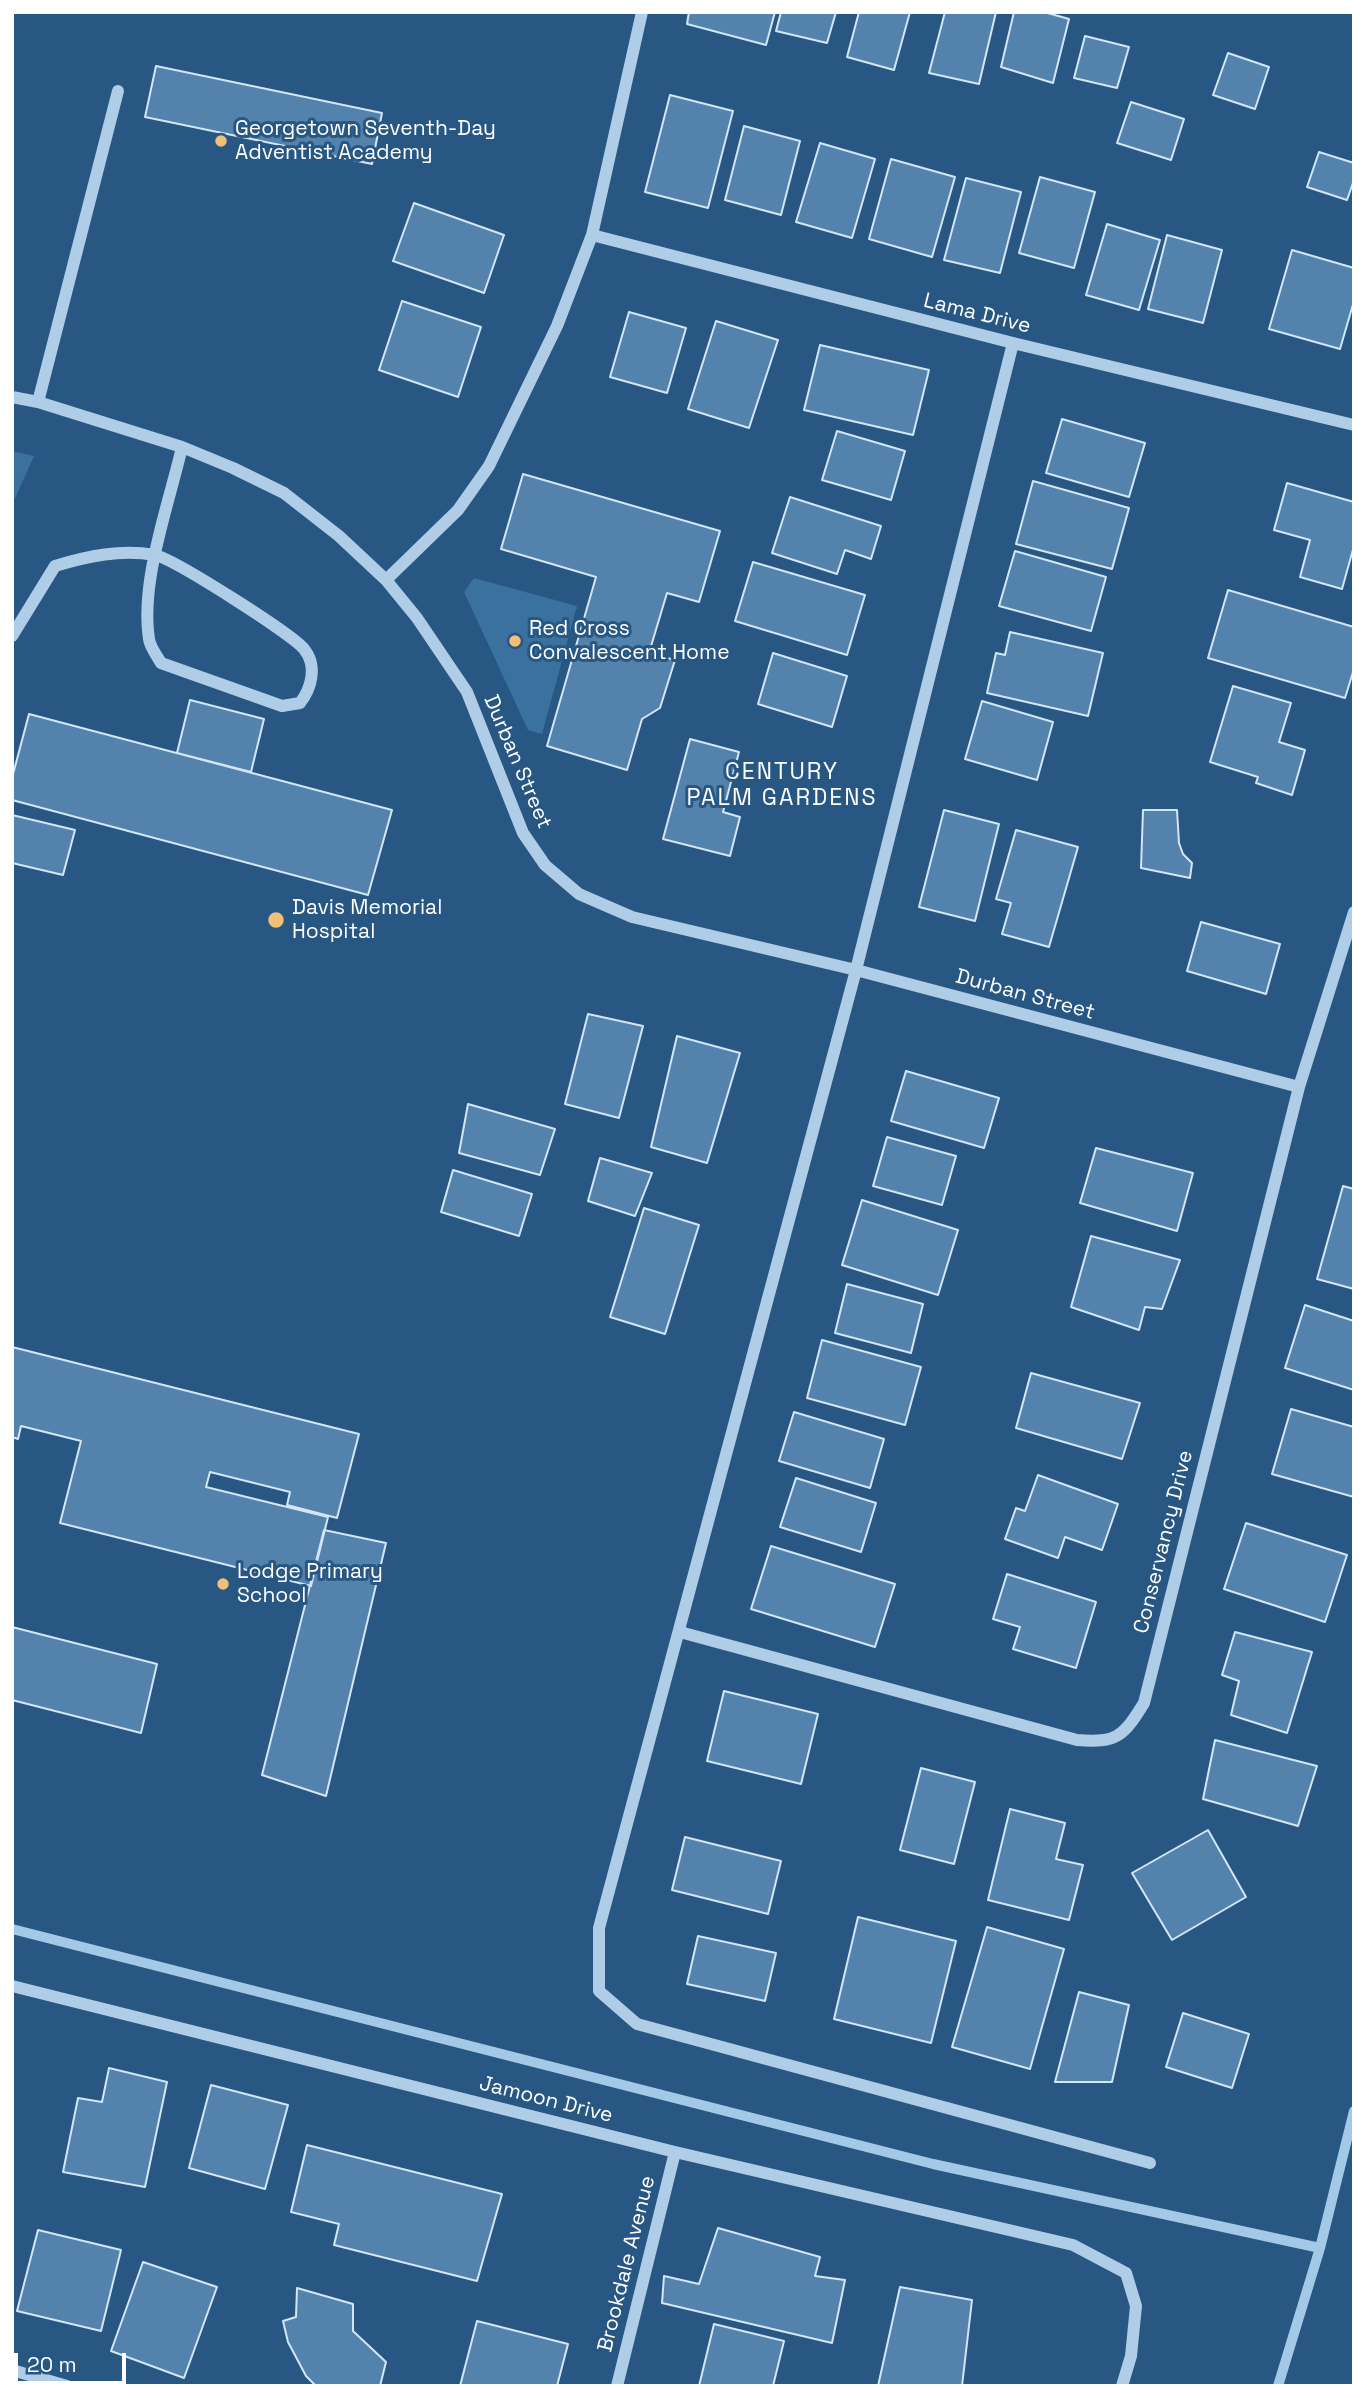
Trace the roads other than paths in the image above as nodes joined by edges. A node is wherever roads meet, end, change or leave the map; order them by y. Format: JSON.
{"nodes":[{"id":1,"x":642,"y":12,"type":"edge"},
{"id":2,"x":118,"y":91,"type":"dead end"},
{"id":3,"x":592,"y":235,"type":"junction"},
{"id":4,"x":1013,"y":343,"type":"junction"},
{"id":5,"x":12,"y":397,"type":"edge"},
{"id":6,"x":38,"y":402,"type":"junction"},
{"id":7,"x":1354,"y":425,"type":"edge"},
{"id":8,"x":182,"y":447,"type":"junction"},
{"id":9,"x":157,"y":555,"type":"junction"},
{"id":10,"x":386,"y":580,"type":"junction"},
{"id":11,"x":12,"y":636,"type":"edge"},
{"id":12,"x":1354,"y":912,"type":"edge"},
{"id":13,"x":856,"y":970,"type":"junction"},
{"id":14,"x":1299,"y":1087,"type":"junction"},
{"id":15,"x":680,"y":1632,"type":"junction"},
{"id":16,"x":12,"y":1986,"type":"edge"},
{"id":17,"x":675,"y":2152,"type":"junction"},
{"id":18,"x":1150,"y":2163,"type":"dead end"},
{"id":19,"x":12,"y":2370,"type":"edge"},
{"id":20,"x":67,"y":2386,"type":"edge"},
{"id":21,"x":617,"y":2386,"type":"edge"},
{"id":22,"x":1122,"y":2386,"type":"edge"}],
"edges":[{"from":1,"to":3,"type":"street"},
{"from":2,"to":6,"type":"street"},
{"from":3,"to":4,"type":"street","name":"Lama Drive"},
{"from":3,"to":10,"type":"street"},
{"from":4,"to":7,"type":"street","name":"Lama Drive"},
{"from":4,"to":13,"type":"street"},
{"from":5,"to":6,"type":"street","name":"Durban Street"},
{"from":6,"to":8,"type":"street","name":"Durban Street"},
{"from":8,"to":9,"type":"street"},
{"from":8,"to":10,"type":"street","name":"Durban Street"},
{"from":9,"to":9,"type":"street"},
{"from":9,"to":11,"type":"street"},
{"from":10,"to":13,"type":"street","name":"Durban Street"},
{"from":12,"to":14,"type":"street","name":"Conservancy Drive"},
{"from":13,"to":14,"type":"street","name":"Durban Street"},
{"from":13,"to":15,"type":"street"},
{"from":14,"to":15,"type":"street","name":"Conservancy Drive"},
{"from":15,"to":18,"type":"street"},
{"from":16,"to":17,"type":"street","name":"Jamoon Drive"},
{"from":17,"to":21,"type":"street","name":"Brookdale Avenue"},
{"from":17,"to":22,"type":"street","name":"Jamoon Drive"},
{"from":19,"to":20,"type":"street"}]}
